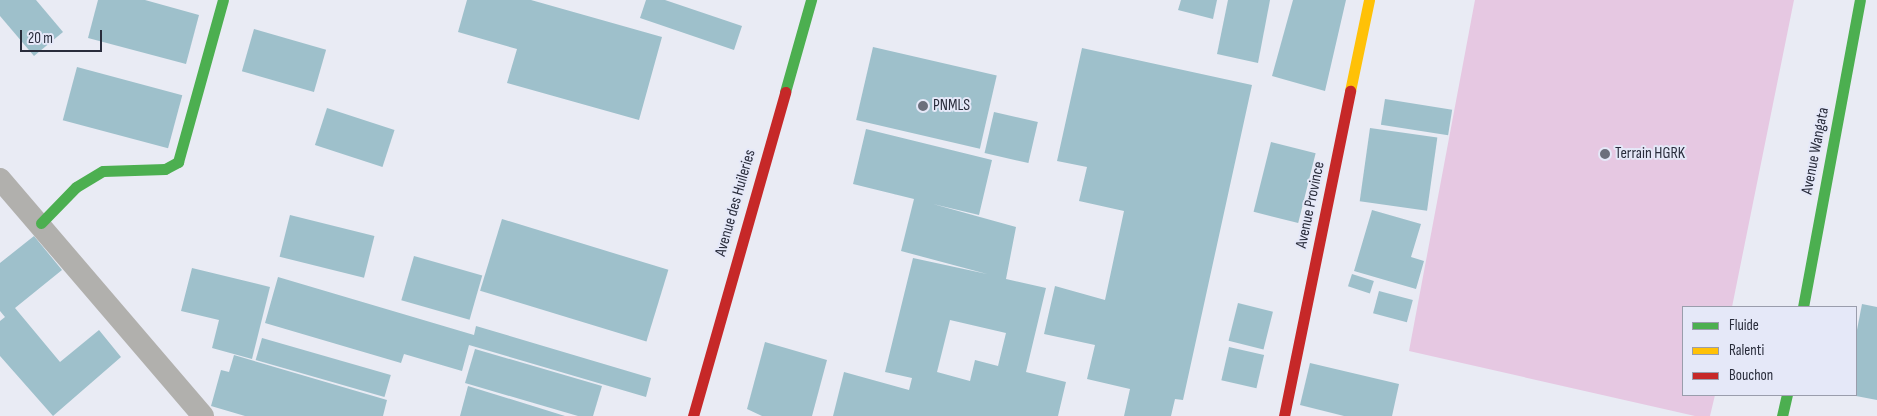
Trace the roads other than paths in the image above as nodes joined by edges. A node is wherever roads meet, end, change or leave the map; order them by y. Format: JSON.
{"nodes":[{"id":1,"x":223,"y":0,"type":"edge"},
{"id":2,"x":811,"y":0,"type":"edge"},
{"id":3,"x":1369,"y":0,"type":"edge"},
{"id":4,"x":1860,"y":0,"type":"edge"},
{"id":5,"x":0,"y":179,"type":"edge"},
{"id":6,"x":41,"y":223,"type":"junction"},
{"id":7,"x":1804,"y":306,"type":"edge"},
{"id":8,"x":1786,"y":396,"type":"edge"},
{"id":9,"x":203,"y":416,"type":"edge"},
{"id":10,"x":693,"y":416,"type":"edge"},
{"id":11,"x":1284,"y":416,"type":"edge"},
{"id":12,"x":1782,"y":416,"type":"edge"}],
"edges":[{"from":1,"to":6,"type":"street"},
{"from":2,"to":10,"type":"street","name":"Avenue des Huileries"},
{"from":3,"to":11,"type":"street","name":"Avenue Province"},
{"from":4,"to":7,"type":"street","name":"Avenue Wangata"},
{"from":5,"to":6,"type":"street"},
{"from":6,"to":9,"type":"street"},
{"from":8,"to":12,"type":"street"}]}
